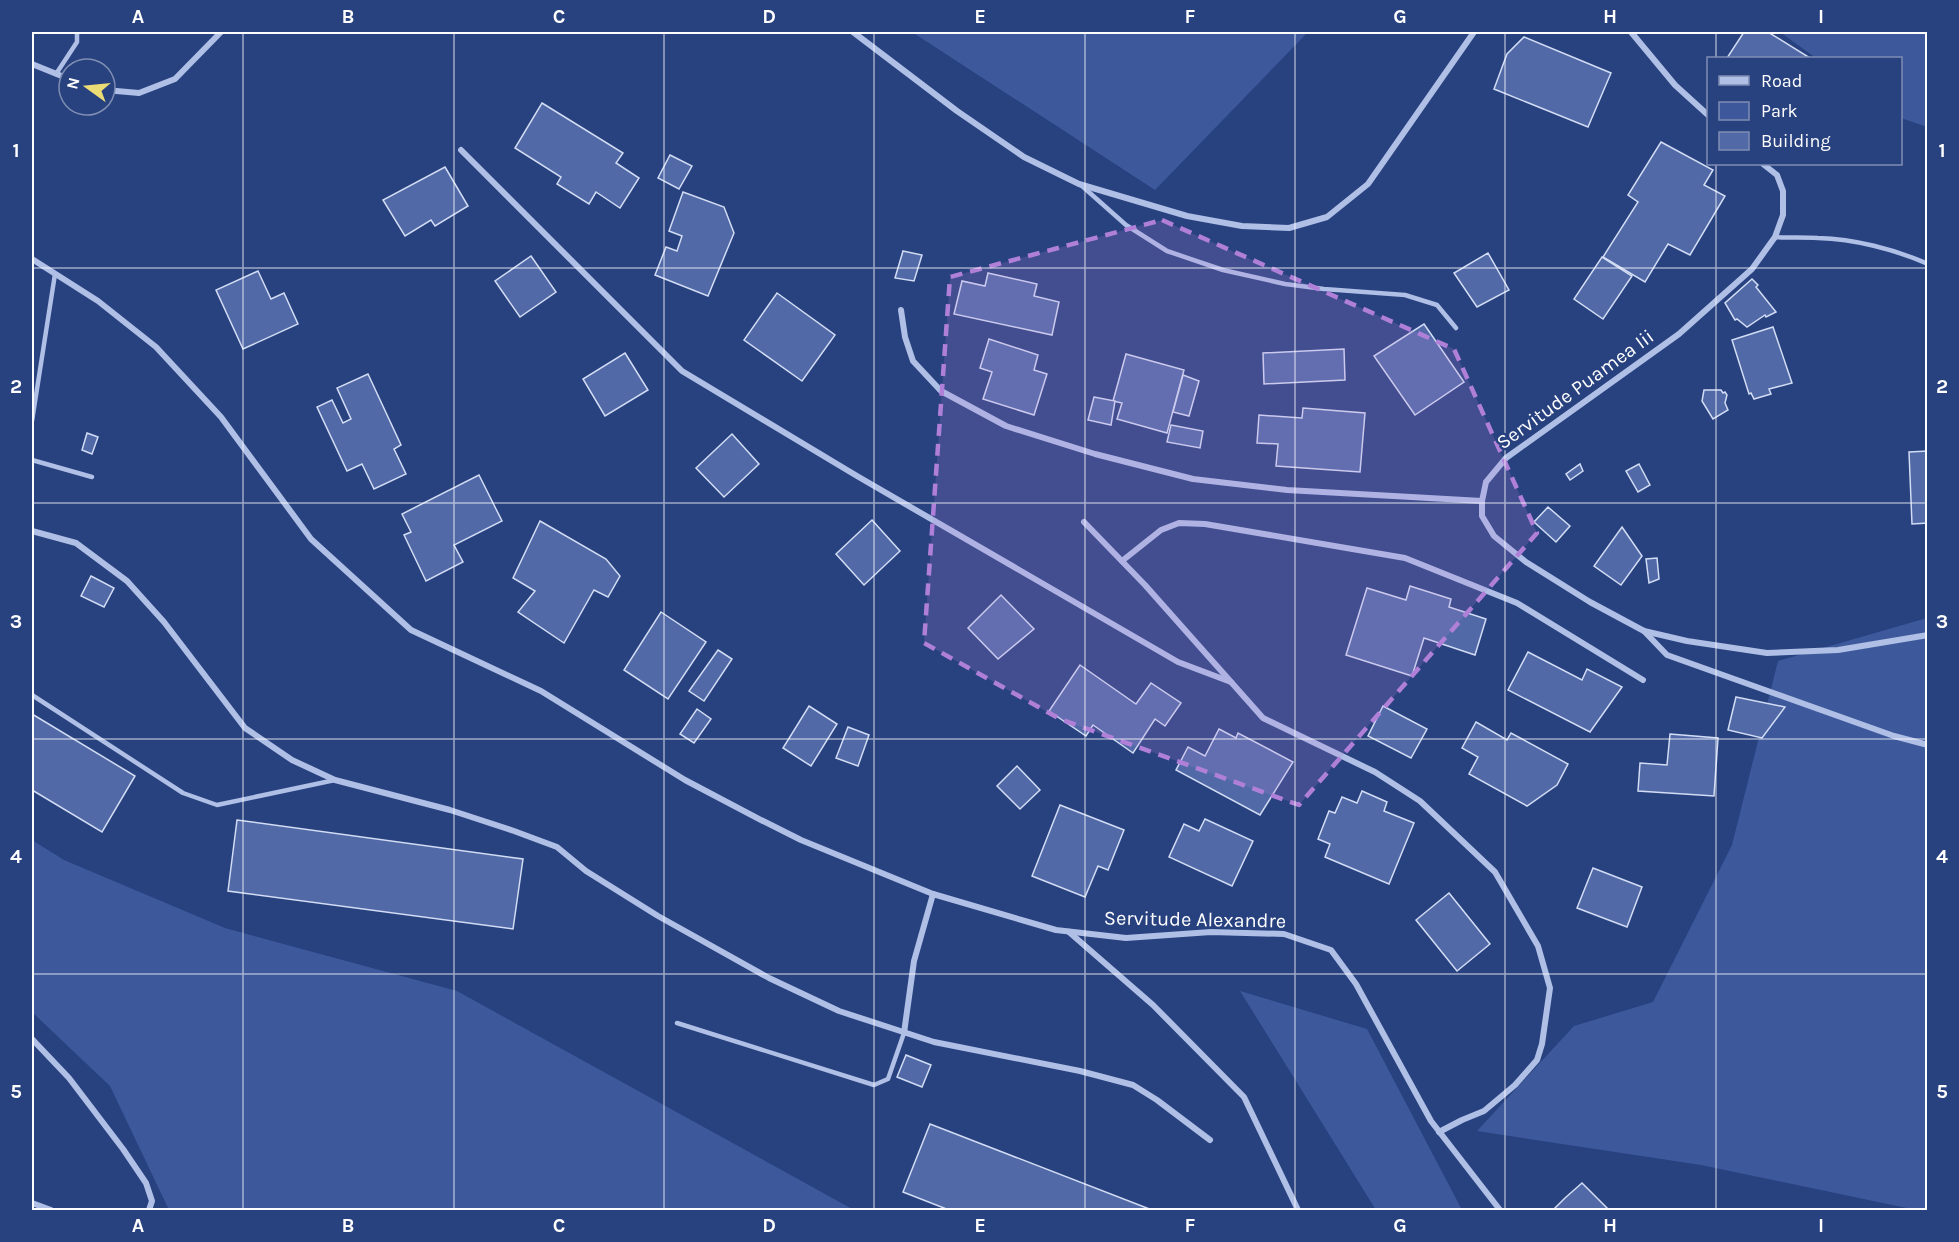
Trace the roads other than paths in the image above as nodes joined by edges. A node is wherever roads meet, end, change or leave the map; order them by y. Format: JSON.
{"nodes":[{"id":1,"x":77,"y":32,"type":"edge"},
{"id":2,"x":221,"y":32,"type":"edge"},
{"id":3,"x":853,"y":32,"type":"edge"},
{"id":4,"x":1474,"y":32,"type":"edge"},
{"id":5,"x":1631,"y":32,"type":"edge"},
{"id":6,"x":32,"y":63,"type":"edge"},
{"id":7,"x":56,"y":75,"type":"joint"},
{"id":8,"x":117,"y":91,"type":"edge"},
{"id":9,"x":1707,"y":114,"type":"edge"},
{"id":10,"x":461,"y":150,"type":"dead end"},
{"id":11,"x":1764,"y":165,"type":"edge"},
{"id":12,"x":1079,"y":184,"type":"junction"},
{"id":13,"x":1775,"y":237,"type":"junction"},
{"id":14,"x":32,"y":259,"type":"edge"},
{"id":15,"x":1928,"y":264,"type":"edge"},
{"id":16,"x":56,"y":274,"type":"junction"},
{"id":17,"x":901,"y":310,"type":"dead end"},
{"id":18,"x":1456,"y":328,"type":"dead end"},
{"id":19,"x":32,"y":421,"type":"edge"},
{"id":20,"x":32,"y":460,"type":"edge"},
{"id":21,"x":92,"y":477,"type":"dead end"},
{"id":22,"x":1482,"y":501,"type":"junction"},
{"id":23,"x":1084,"y":522,"type":"dead end"},
{"id":24,"x":32,"y":531,"type":"edge"},
{"id":25,"x":1122,"y":561,"type":"junction"},
{"id":26,"x":1644,"y":631,"type":"junction"},
{"id":27,"x":1928,"y":635,"type":"edge"},
{"id":28,"x":1643,"y":680,"type":"dead end"},
{"id":29,"x":1231,"y":682,"type":"junction"},
{"id":30,"x":32,"y":695,"type":"edge"},
{"id":31,"x":1928,"y":746,"type":"edge"},
{"id":32,"x":335,"y":780,"type":"junction"},
{"id":33,"x":933,"y":894,"type":"junction"},
{"id":34,"x":1068,"y":931,"type":"junction"},
{"id":35,"x":677,"y":1023,"type":"dead end"},
{"id":36,"x":904,"y":1033,"type":"junction"},
{"id":37,"x":32,"y":1039,"type":"edge"},
{"id":38,"x":1439,"y":1132,"type":"junction"},
{"id":39,"x":1210,"y":1140,"type":"dead end"},
{"id":40,"x":32,"y":1203,"type":"edge"},
{"id":41,"x":51,"y":1210,"type":"edge"},
{"id":42,"x":149,"y":1210,"type":"edge"},
{"id":43,"x":1298,"y":1210,"type":"edge"},
{"id":44,"x":1500,"y":1210,"type":"edge"}],
"edges":[{"from":1,"to":7,"type":"lane"},
{"from":2,"to":8,"type":"street"},
{"from":3,"to":12,"type":"street"},
{"from":4,"to":12,"type":"street"},
{"from":5,"to":9,"type":"street"},
{"from":6,"to":7,"type":"street"},
{"from":10,"to":29,"type":"street"},
{"from":11,"to":13,"type":"street","name":"Servitude Puamea Iii"},
{"from":12,"to":18,"type":"lane"},
{"from":13,"to":15,"type":"lane"},
{"from":13,"to":22,"type":"street","name":"Servitude Puamea Iii"},
{"from":14,"to":16,"type":"street","name":"Servitude Alexandre"},
{"from":16,"to":19,"type":"lane"},
{"from":16,"to":33,"type":"street","name":"Servitude Alexandre"},
{"from":17,"to":22,"type":"street"},
{"from":20,"to":21,"type":"lane"},
{"from":22,"to":26,"type":"street"},
{"from":23,"to":25,"type":"street"},
{"from":24,"to":32,"type":"street"},
{"from":25,"to":28,"type":"street"},
{"from":25,"to":29,"type":"street"},
{"from":26,"to":27,"type":"street"},
{"from":26,"to":31,"type":"street"},
{"from":29,"to":38,"type":"street"},
{"from":30,"to":32,"type":"lane"},
{"from":32,"to":36,"type":"street"},
{"from":33,"to":34,"type":"street","name":"Servitude Alexandre"},
{"from":33,"to":36,"type":"street"},
{"from":34,"to":38,"type":"street","name":"Servitude Alexandre"},
{"from":34,"to":43,"type":"street"},
{"from":35,"to":36,"type":"lane"},
{"from":36,"to":39,"type":"street"},
{"from":37,"to":42,"type":"street"},
{"from":38,"to":44,"type":"street","name":"Servitude Alexandre"},
{"from":40,"to":41,"type":"street"}]}
